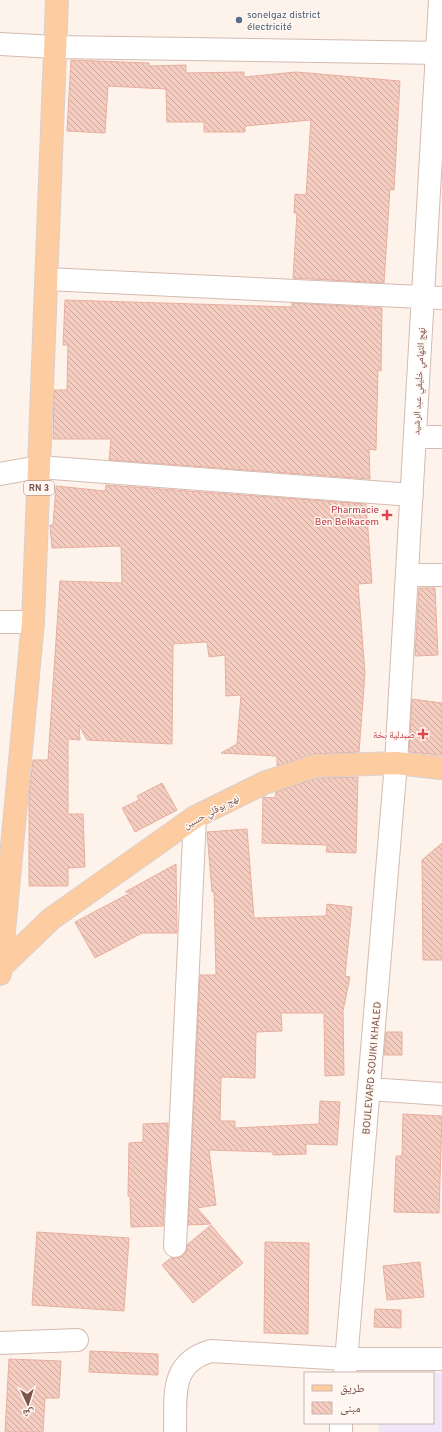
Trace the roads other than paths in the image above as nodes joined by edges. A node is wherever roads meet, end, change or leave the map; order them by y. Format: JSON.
{"nodes":[{"id":1,"x":57,"y":0,"type":"edge"},
{"id":2,"x":440,"y":0,"type":"edge"},
{"id":3,"x":0,"y":44,"type":"edge"},
{"id":4,"x":55,"y":48,"type":"junction"},
{"id":5,"x":440,"y":53,"type":"edge"},
{"id":6,"x":47,"y":279,"type":"junction"},
{"id":7,"x":433,"y":298,"type":"edge"},
{"id":8,"x":415,"y":437,"type":"junction"},
{"id":9,"x":442,"y":437,"type":"edge"},
{"id":10,"x":39,"y":467,"type":"junction"},
{"id":11,"x":0,"y":474,"type":"edge"},
{"id":12,"x":412,"y":495,"type":"junction"},
{"id":13,"x":407,"y":575,"type":"junction"},
{"id":14,"x":442,"y":575,"type":"edge"},
{"id":15,"x":0,"y":622,"type":"edge"},
{"id":16,"x":33,"y":622,"type":"junction"},
{"id":17,"x":396,"y":763,"type":"junction"},
{"id":18,"x":442,"y":768,"type":"edge"},
{"id":19,"x":195,"y":817,"type":"junction"},
{"id":20,"x":0,"y":968,"type":"edge"},
{"id":21,"x":0,"y":974,"type":"edge"},
{"id":22,"x":369,"y":1089,"type":"junction"},
{"id":23,"x":442,"y":1094,"type":"edge"},
{"id":24,"x":175,"y":1246,"type":"dead end"},
{"id":25,"x":77,"y":1340,"type":"dead end"},
{"id":26,"x":0,"y":1343,"type":"edge"},
{"id":27,"x":442,"y":1359,"type":"edge"},
{"id":28,"x":345,"y":1366,"type":"edge"},
{"id":29,"x":174,"y":1432,"type":"edge"}],
"edges":[{"from":1,"to":4,"type":"main road","number":"RN 3"},
{"from":2,"to":5,"type":"street","name":"نهج التهامي خليفي عبد الرشيد"},
{"from":3,"to":4,"type":"street"},
{"from":4,"to":5,"type":"street"},
{"from":4,"to":6,"type":"main road","number":"RN 3"},
{"from":5,"to":7,"type":"street","name":"نهج التهامي خليفي عبد الرشيد"},
{"from":6,"to":7,"type":"street"},
{"from":6,"to":10,"type":"main road","number":"RN 3"},
{"from":7,"to":8,"type":"street","name":"نهج التهامي خليفي عبد الرشيد"},
{"from":8,"to":9,"type":"street"},
{"from":8,"to":12,"type":"street","name":"نهج التهامي خليفي عبد الرشيد"},
{"from":10,"to":11,"type":"street"},
{"from":10,"to":12,"type":"street"},
{"from":10,"to":16,"type":"main road","number":"RN 3"},
{"from":12,"to":13,"type":"street","name":"نهج التهامي خليفي عبد الرشيد"},
{"from":13,"to":14,"type":"street"},
{"from":13,"to":17,"type":"street","name":"نهج التهامي خليفي عبد الرشيد"},
{"from":15,"to":16,"type":"street"},
{"from":16,"to":20,"type":"main road","number":"RN 3"},
{"from":17,"to":18,"type":"main road","name":"نهج بوڨلي حسين"},
{"from":17,"to":19,"type":"main road","name":"نهج بوڨلي حسين"},
{"from":17,"to":22,"type":"street","name":"BOULEVARD SOUIKI KHALED"},
{"from":19,"to":20,"type":"main road","name":"نهج بوڨلي حسين"},
{"from":19,"to":24,"type":"street"},
{"from":20,"to":21,"type":"main road","number":"RN 3"},
{"from":22,"to":23,"type":"street"},
{"from":22,"to":28,"type":"street","name":"BOULEVARD SOUIKI KHALED"},
{"from":25,"to":26,"type":"street"},
{"from":27,"to":28,"type":"street"},
{"from":28,"to":29,"type":"street"}]}
